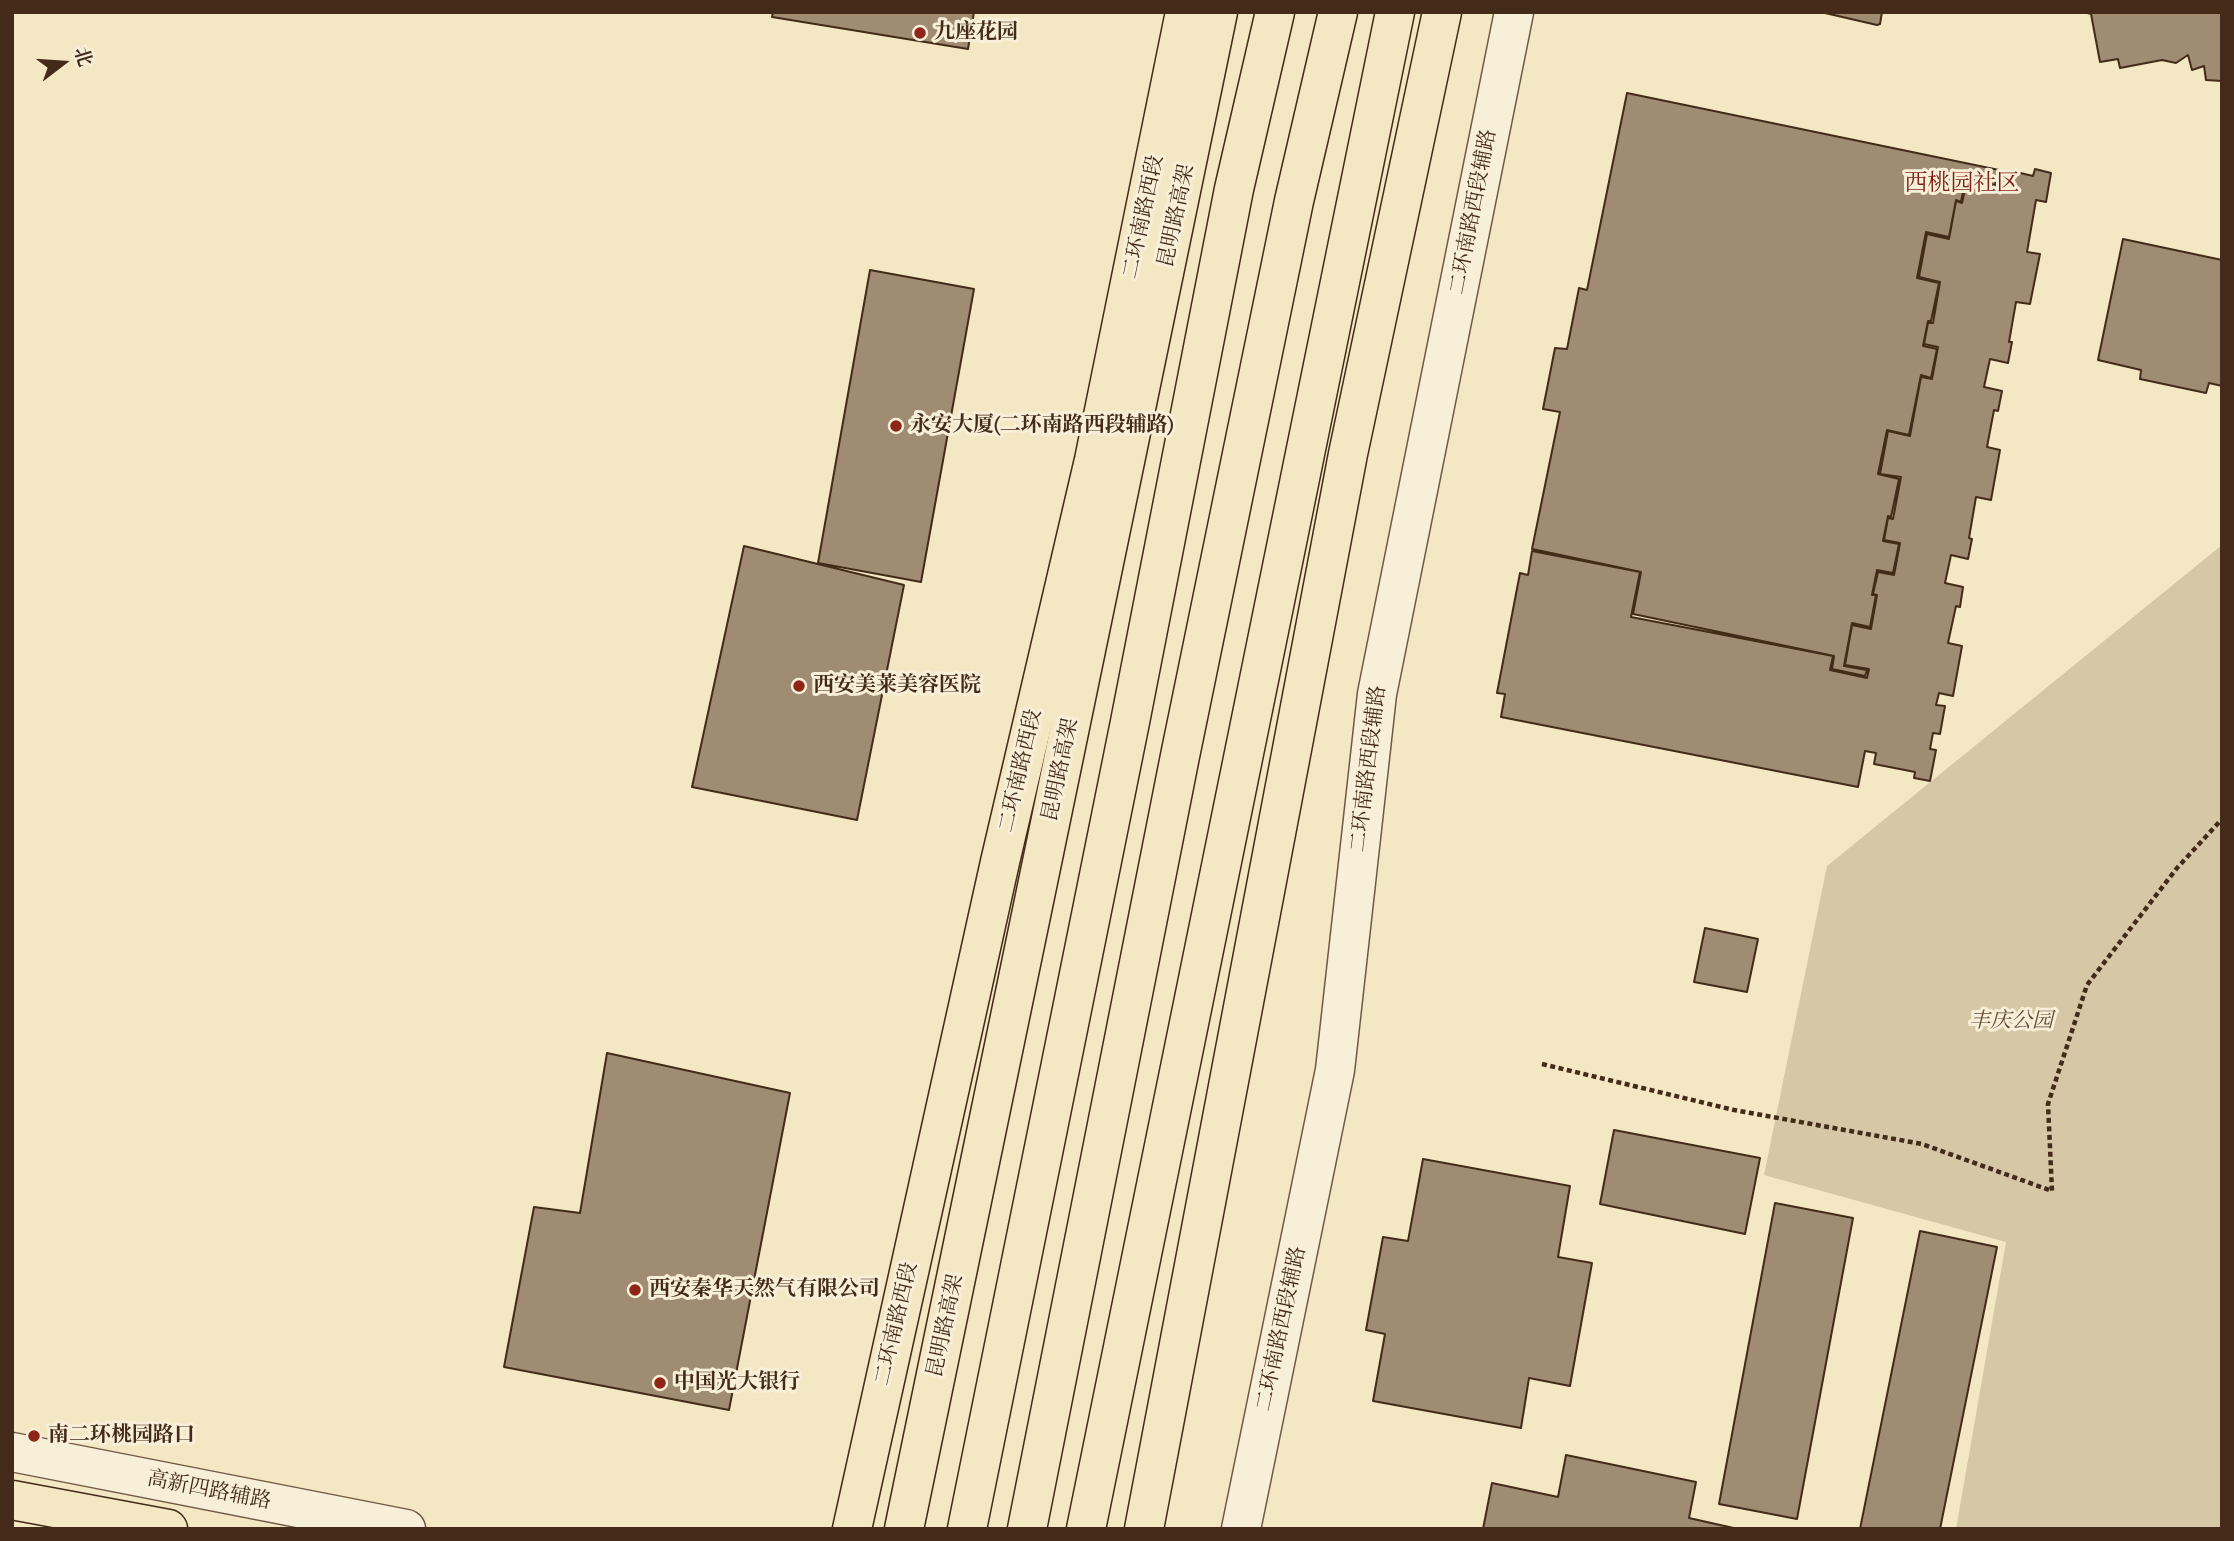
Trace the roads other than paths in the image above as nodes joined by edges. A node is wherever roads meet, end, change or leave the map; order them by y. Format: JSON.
{"nodes":[{"id":1,"x":1185,"y":12,"type":"edge"},
{"id":2,"x":1218,"y":12,"type":"edge"},
{"id":3,"x":1275,"y":12,"type":"edge"},
{"id":4,"x":1338,"y":12,"type":"edge"},
{"id":5,"x":1395,"y":12,"type":"edge"},
{"id":6,"x":1442,"y":12,"type":"edge"},
{"id":7,"x":1514,"y":12,"type":"edge"},
{"id":8,"x":12,"y":1452,"type":"edge"},
{"id":9,"x":12,"y":1500,"type":"edge"},
{"id":10,"x":168,"y":1529,"type":"edge"},
{"id":11,"x":406,"y":1529,"type":"edge"},
{"id":12,"x":852,"y":1529,"type":"edge"},
{"id":13,"x":904,"y":1529,"type":"edge"},
{"id":14,"x":967,"y":1529,"type":"edge"},
{"id":15,"x":1027,"y":1529,"type":"edge"},
{"id":16,"x":1086,"y":1529,"type":"edge"},
{"id":17,"x":1144,"y":1529,"type":"edge"},
{"id":18,"x":1241,"y":1529,"type":"edge"}],
"edges":[{"from":1,"to":12,"type":"main road","name":"二环南路西段"},
{"from":2,"to":13,"type":"main road","name":"昆明路高架"},
{"from":3,"to":14,"type":"main road"},
{"from":4,"to":15,"type":"main road"},
{"from":5,"to":16,"type":"main road"},
{"from":6,"to":17,"type":"main road"},
{"from":7,"to":18,"type":"street","name":"二环南路西段辅路"},
{"from":8,"to":11,"type":"street","name":"高新四路辅路"},
{"from":9,"to":10,"type":"main road"}]}
